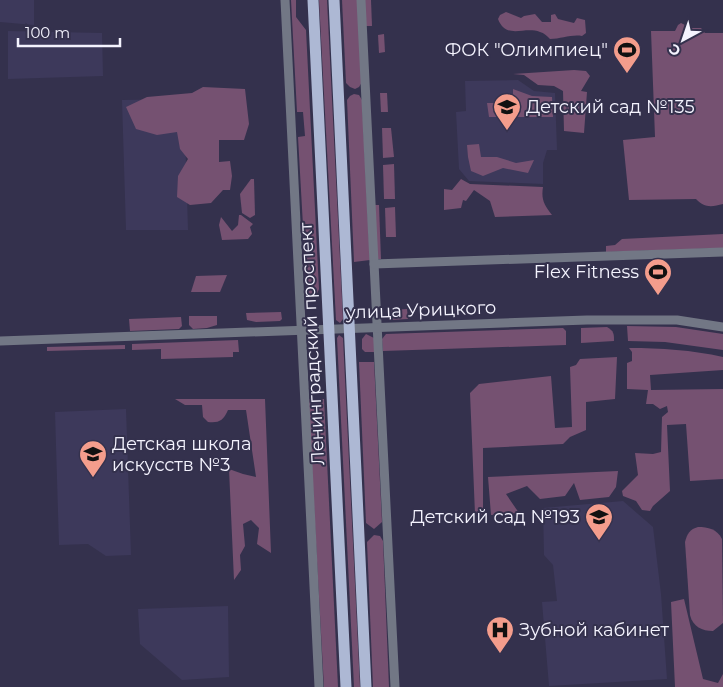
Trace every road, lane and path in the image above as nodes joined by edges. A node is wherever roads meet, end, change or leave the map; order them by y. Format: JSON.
{"nodes":[{"id":1,"x":285,"y":0,"type":"edge"},
{"id":2,"x":313,"y":0,"type":"edge"},
{"id":3,"x":334,"y":0,"type":"edge"},
{"id":4,"x":361,"y":0,"type":"edge"},
{"id":5,"x":723,"y":252,"type":"edge"},
{"id":6,"x":374,"y":264,"type":"junction"},
{"id":7,"x":723,"y":327,"type":"edge"},
{"id":8,"x":350,"y":328,"type":"junction"},
{"id":9,"x":377,"y":328,"type":"junction"},
{"id":10,"x":303,"y":330,"type":"junction"},
{"id":11,"x":330,"y":330,"type":"junction"},
{"id":12,"x":0,"y":341,"type":"edge"},
{"id":13,"x":319,"y":687,"type":"edge"},
{"id":14,"x":346,"y":687,"type":"edge"},
{"id":15,"x":366,"y":687,"type":"edge"},
{"id":16,"x":395,"y":687,"type":"edge"}],
"edges":[{"from":1,"to":10,"type":"street"},
{"from":2,"to":11,"type":"main road","name":"Ленинградский проспект"},
{"from":3,"to":8,"type":"main road"},
{"from":4,"to":6,"type":"street"},
{"from":5,"to":6,"type":"street"},
{"from":6,"to":9,"type":"street"},
{"from":7,"to":9,"type":"street","name":"улица Урицкого"},
{"from":8,"to":9,"type":"street","name":"улица Урицкого"},
{"from":8,"to":11,"type":"street","name":"улица Урицкого"},
{"from":8,"to":15,"type":"main road"},
{"from":9,"to":16,"type":"street"},
{"from":10,"to":11,"type":"street","name":"улица Урицкого"},
{"from":10,"to":12,"type":"street","name":"улица Урицкого"},
{"from":10,"to":13,"type":"street"},
{"from":11,"to":14,"type":"main road","name":"Ленинградский проспект"}]}
